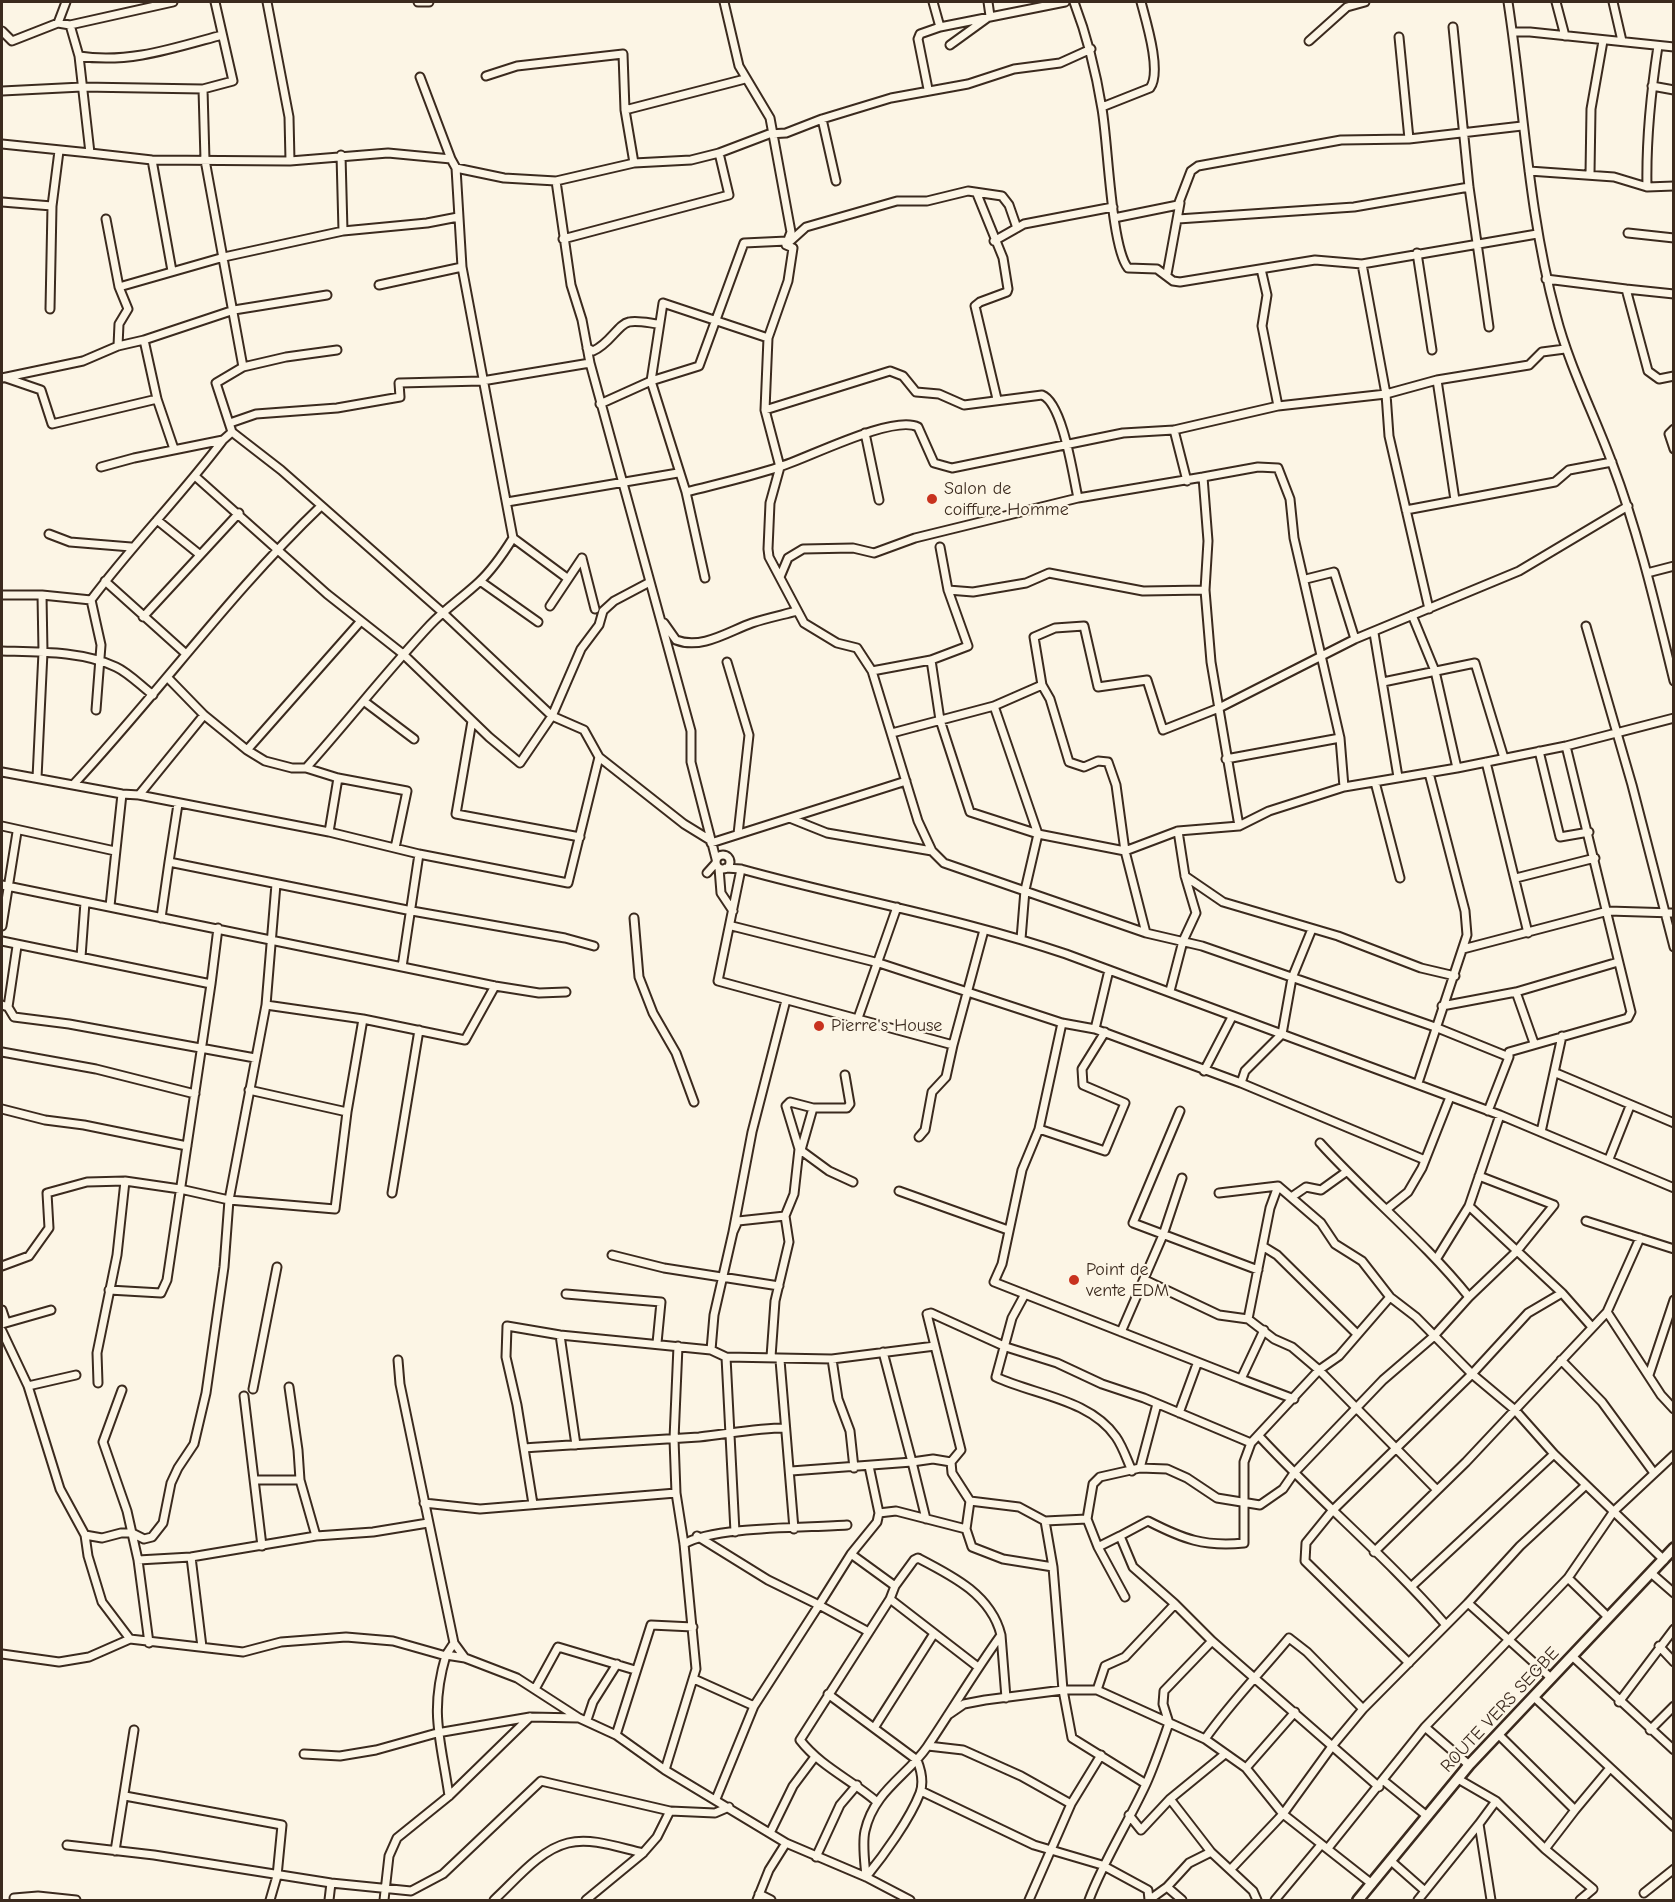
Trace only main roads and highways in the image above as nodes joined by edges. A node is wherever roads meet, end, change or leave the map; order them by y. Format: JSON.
{"nodes":[{"id":1,"x":1674,"y":1548,"type":"edge"},
{"id":2,"x":1358,"y":1900,"type":"edge"}],
"edges":[{"from":1,"to":2,"type":"main road","name":"ROUTE VERS SEGBE"}]}
